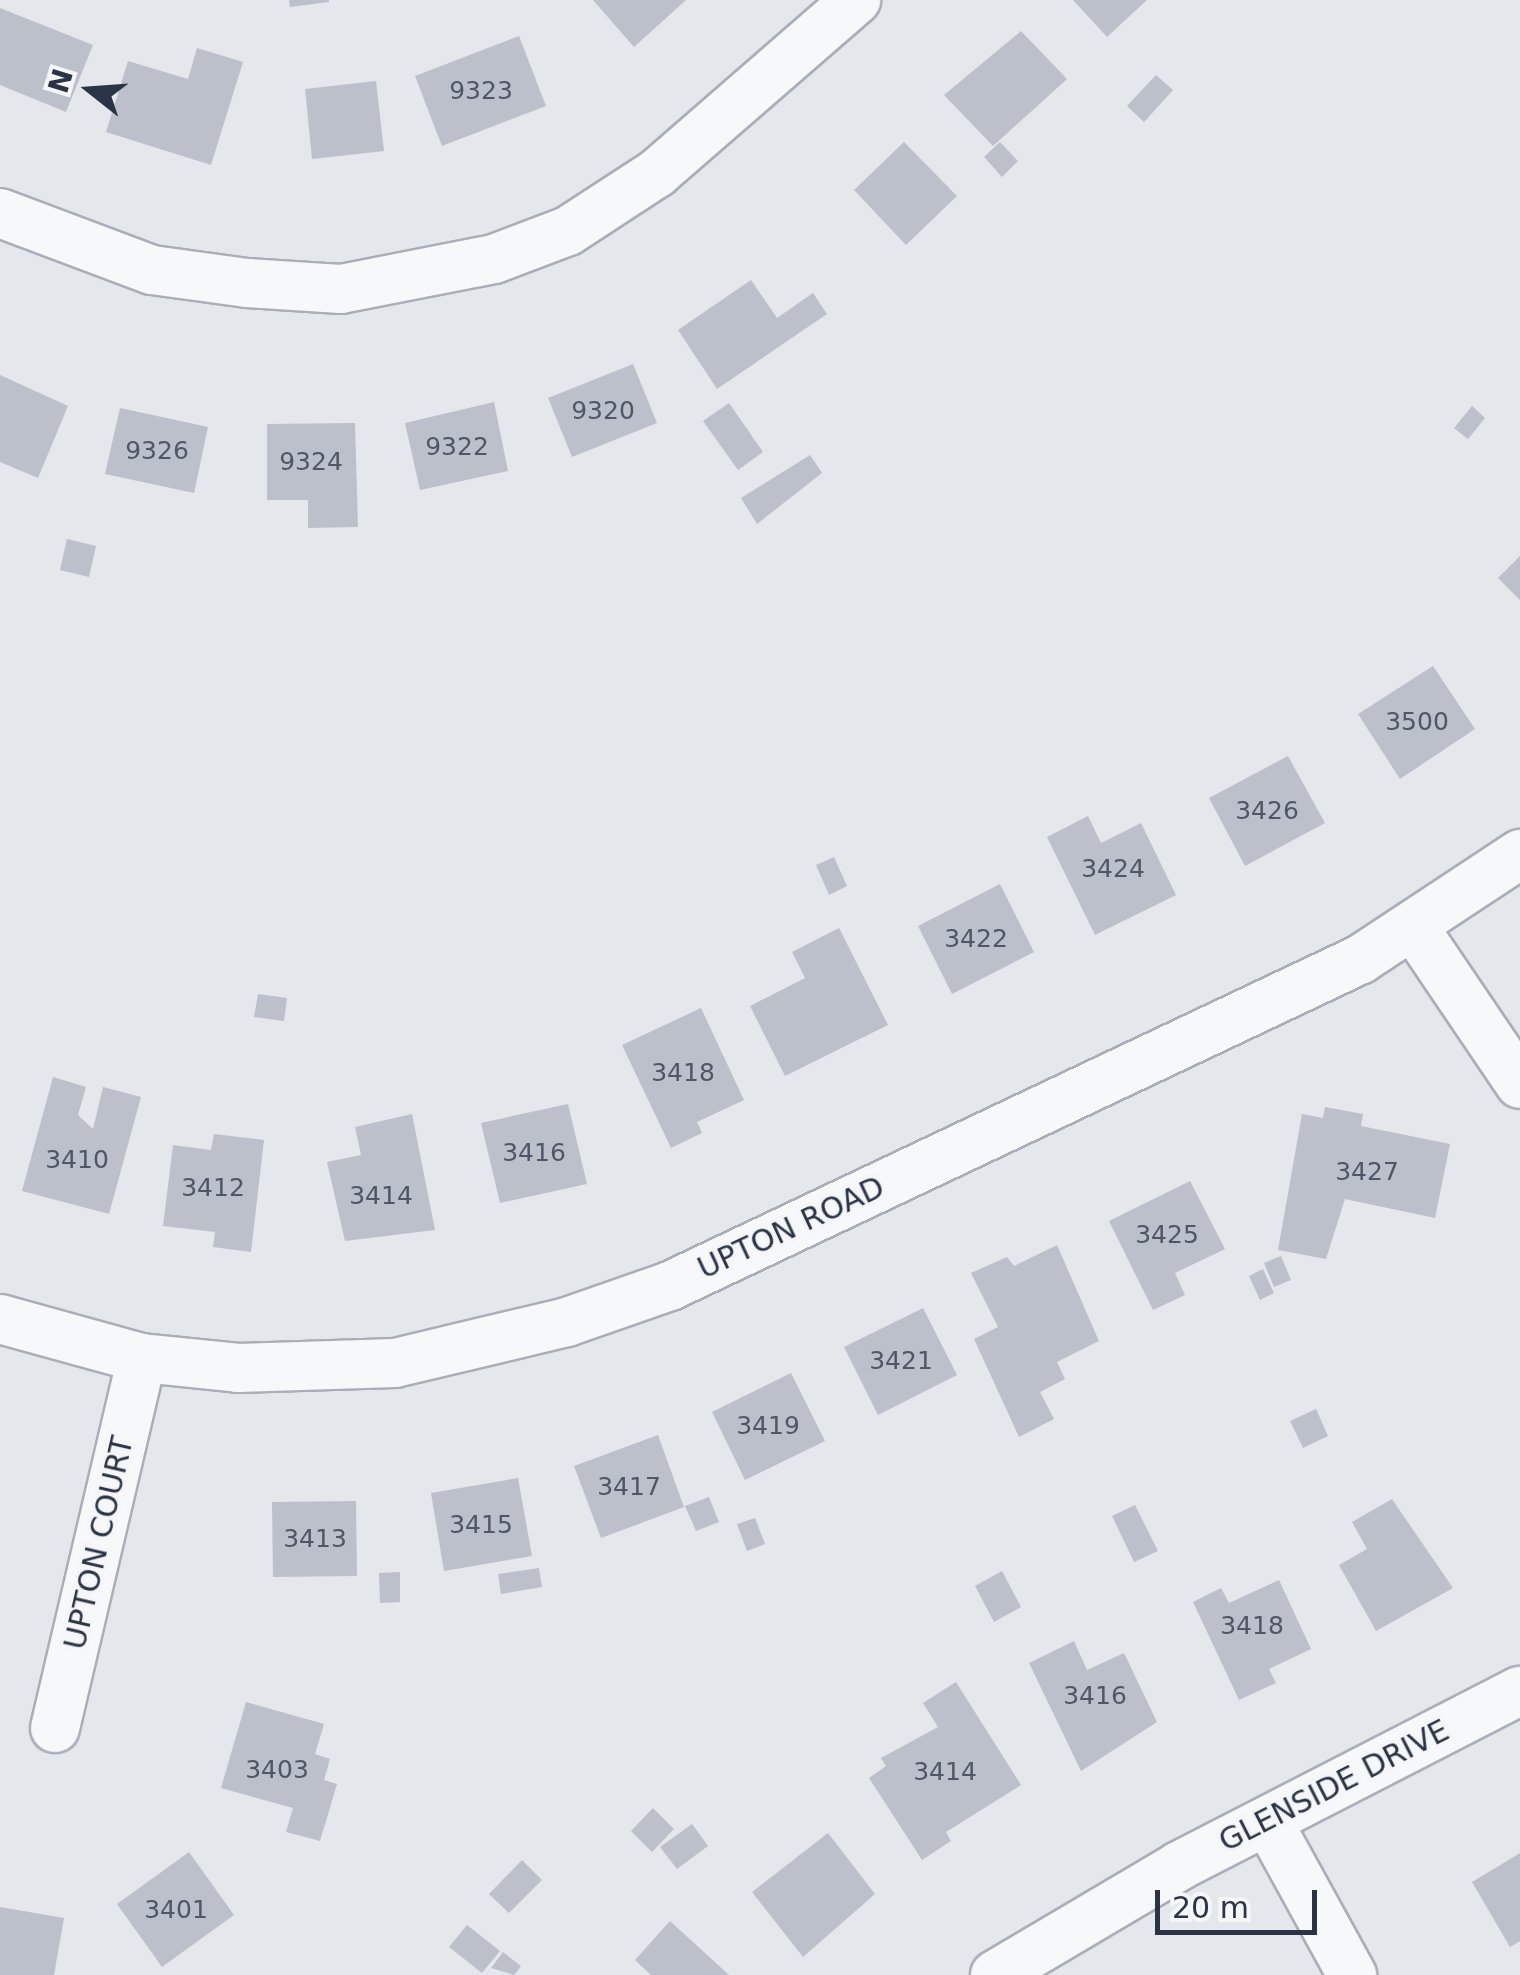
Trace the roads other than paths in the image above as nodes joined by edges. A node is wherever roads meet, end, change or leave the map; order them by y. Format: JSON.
{"nodes":[{"id":1,"x":856,"y":0,"type":"edge"},
{"id":2,"x":0,"y":213,"type":"edge"},
{"id":3,"x":1520,"y":854,"type":"edge"},
{"id":4,"x":1415,"y":929,"type":"junction"},
{"id":5,"x":1520,"y":1084,"type":"edge"},
{"id":6,"x":0,"y":1319,"type":"edge"},
{"id":7,"x":142,"y":1358,"type":"junction"},
{"id":8,"x":1520,"y":1691,"type":"edge"},
{"id":9,"x":56,"y":1728,"type":"dead end"},
{"id":10,"x":1268,"y":1822,"type":"junction"},
{"id":11,"x":995,"y":1975,"type":"edge"},
{"id":12,"x":1352,"y":1975,"type":"edge"}],
"edges":[{"from":1,"to":2,"type":"street"},
{"from":3,"to":4,"type":"street","name":"UPTON ROAD"},
{"from":4,"to":5,"type":"street"},
{"from":4,"to":7,"type":"street","name":"UPTON ROAD"},
{"from":6,"to":7,"type":"street","name":"UPTON ROAD"},
{"from":7,"to":9,"type":"street","name":"UPTON COURT"},
{"from":8,"to":10,"type":"street","name":"GLENSIDE DRIVE"},
{"from":10,"to":11,"type":"street","name":"GLENSIDE DRIVE"},
{"from":10,"to":12,"type":"street"}]}
